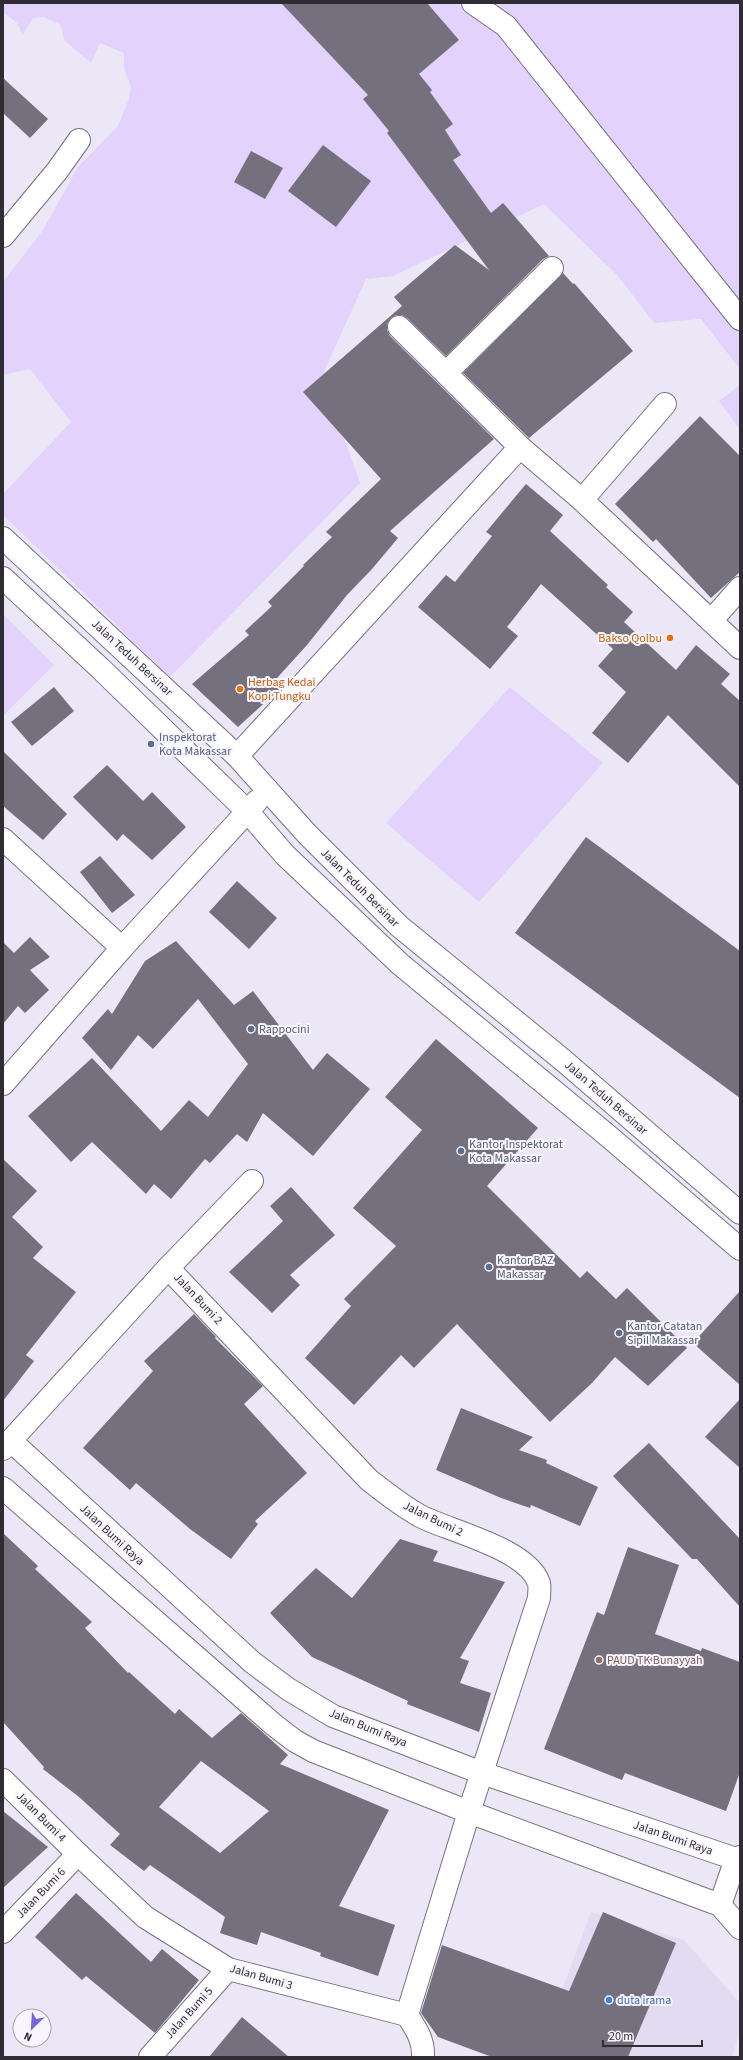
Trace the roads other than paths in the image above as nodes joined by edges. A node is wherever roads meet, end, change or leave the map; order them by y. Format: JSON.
{"nodes":[{"id":1,"x":472,"y":3,"type":"edge"},
{"id":2,"x":79,"y":140,"type":"dead end"},
{"id":3,"x":3,"y":236,"type":"edge"},
{"id":4,"x":552,"y":268,"type":"dead end"},
{"id":5,"x":740,"y":319,"type":"edge"},
{"id":6,"x":399,"y":326,"type":"dead end"},
{"id":7,"x":446,"y":373,"type":"junction"},
{"id":8,"x":665,"y":404,"type":"dead end"},
{"id":9,"x":520,"y":447,"type":"junction"},
{"id":10,"x":582,"y":500,"type":"junction"},
{"id":11,"x":3,"y":538,"type":"edge"},
{"id":12,"x":3,"y":578,"type":"edge"},
{"id":13,"x":740,"y":588,"type":"edge"},
{"id":14,"x":711,"y":621,"type":"junction"},
{"id":15,"x":740,"y":648,"type":"edge"},
{"id":16,"x":237,"y":756,"type":"junction"},
{"id":17,"x":268,"y":790,"type":"junction"},
{"id":18,"x":247,"y":811,"type":"junction"},
{"id":19,"x":3,"y":838,"type":"edge"},
{"id":20,"x":122,"y":948,"type":"junction"},
{"id":21,"x":7,"y":1073,"type":"edge"},
{"id":22,"x":252,"y":1181,"type":"dead end"},
{"id":23,"x":740,"y":1213,"type":"edge"},
{"id":24,"x":740,"y":1249,"type":"edge"},
{"id":25,"x":168,"y":1268,"type":"junction"},
{"id":26,"x":7,"y":1445,"type":"edge"},
{"id":27,"x":3,"y":1488,"type":"edge"},
{"id":28,"x":482,"y":1774,"type":"junction"},
{"id":29,"x":3,"y":1780,"type":"edge"},
{"id":30,"x":468,"y":1812,"type":"junction"},
{"id":31,"x":78,"y":1854,"type":"junction"},
{"id":32,"x":738,"y":1858,"type":"edge"},
{"id":33,"x":720,"y":1905,"type":"junction"},
{"id":34,"x":740,"y":1928,"type":"edge"},
{"id":35,"x":3,"y":1932,"type":"edge"},
{"id":36,"x":228,"y":1969,"type":"junction"},
{"id":37,"x":407,"y":2016,"type":"junction"},
{"id":38,"x":150,"y":2057,"type":"edge"},
{"id":39,"x":423,"y":2057,"type":"edge"}],
"edges":[{"from":1,"to":5,"type":"street"},
{"from":2,"to":3,"type":"street"},
{"from":4,"to":7,"type":"street"},
{"from":6,"to":7,"type":"street"},
{"from":7,"to":9,"type":"street"},
{"from":8,"to":10,"type":"street"},
{"from":9,"to":10,"type":"street"},
{"from":9,"to":16,"type":"street"},
{"from":10,"to":14,"type":"street"},
{"from":11,"to":16,"type":"street","name":"Jalan Teduh Bersinar"},
{"from":12,"to":18,"type":"street"},
{"from":13,"to":14,"type":"street"},
{"from":14,"to":15,"type":"street"},
{"from":16,"to":17,"type":"street","name":"Jalan Teduh Bersinar"},
{"from":17,"to":18,"type":"street"},
{"from":17,"to":23,"type":"street","name":"Jalan Teduh Bersinar"},
{"from":18,"to":20,"type":"street"},
{"from":18,"to":24,"type":"street"},
{"from":19,"to":20,"type":"street"},
{"from":20,"to":21,"type":"street"},
{"from":22,"to":25,"type":"street","name":"Jalan Bumi 2"},
{"from":25,"to":26,"type":"street","name":"Jalan Bumi 2"},
{"from":25,"to":28,"type":"street","name":"Jalan Bumi 2"},
{"from":26,"to":28,"type":"street","name":"Jalan Bumi Raya"},
{"from":27,"to":30,"type":"street"},
{"from":28,"to":30,"type":"street","name":"Jalan Bumi 2"},
{"from":28,"to":32,"type":"street","name":"Jalan Bumi Raya"},
{"from":29,"to":31,"type":"street","name":"Jalan Bumi 4"},
{"from":30,"to":33,"type":"street"},
{"from":30,"to":37,"type":"street"},
{"from":31,"to":35,"type":"street","name":"Jalan Bumi 6"},
{"from":31,"to":36,"type":"street","name":"Jalan Bumi 3"},
{"from":32,"to":33,"type":"street","name":"Jalan Bumi Raya"},
{"from":33,"to":34,"type":"street"},
{"from":36,"to":37,"type":"street","name":"Jalan Bumi 3"},
{"from":36,"to":38,"type":"street","name":"Jalan Bumi 5"},
{"from":37,"to":39,"type":"street"}]}
